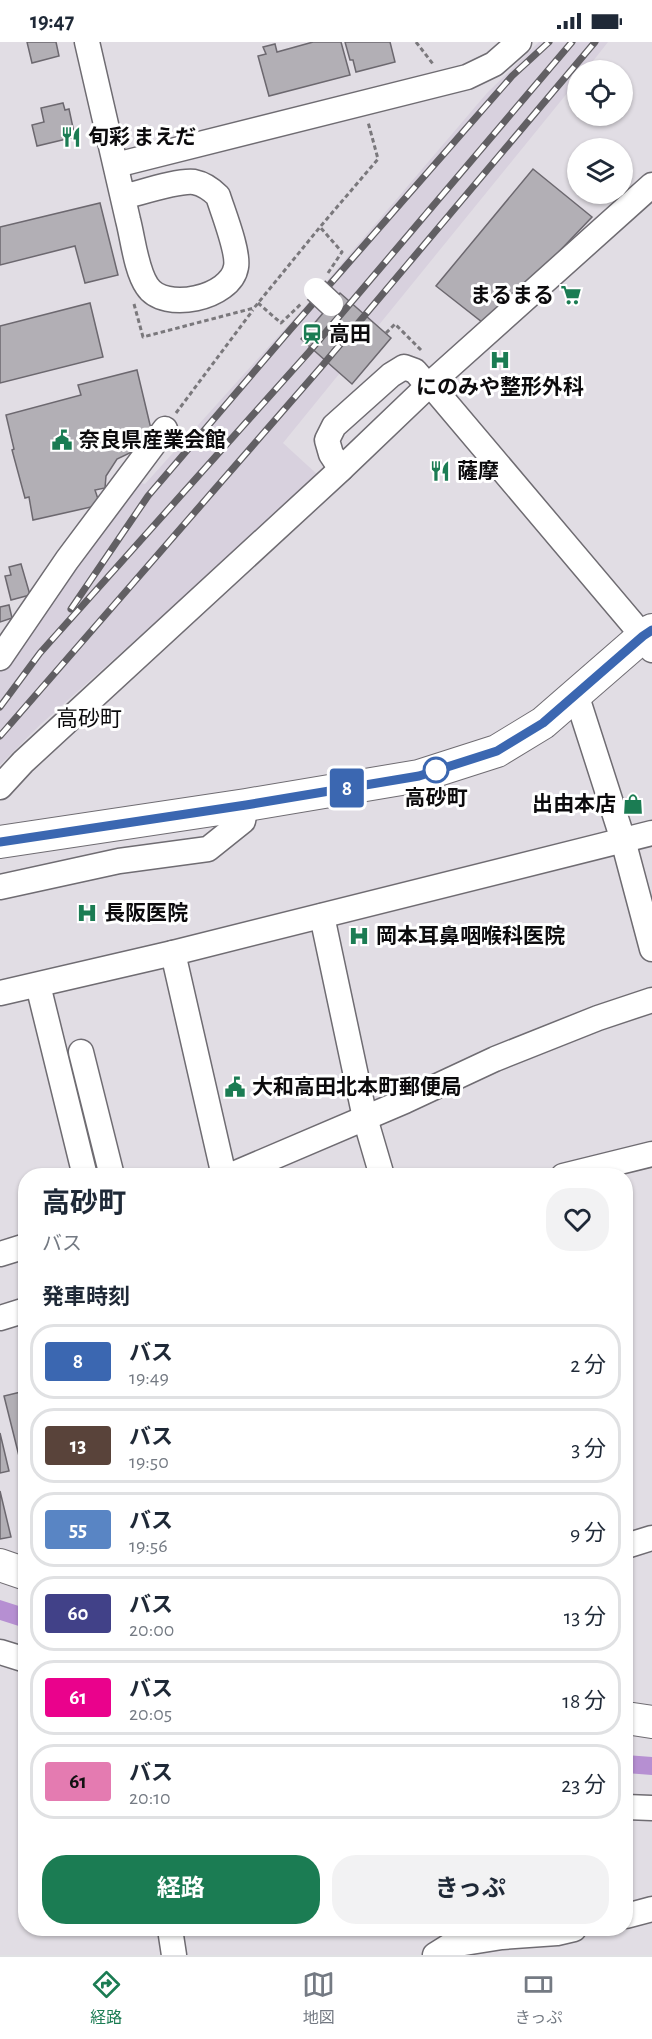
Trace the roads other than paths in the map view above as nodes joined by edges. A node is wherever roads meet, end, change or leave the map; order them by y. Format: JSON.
{"nodes":[{"id":1,"x":87,"y":42,"type":"edge"},
{"id":2,"x":519,"y":42,"type":"edge"},
{"id":3,"x":116,"y":165,"type":"junction"},
{"id":4,"x":652,"y":185,"type":"edge"},
{"id":5,"x":123,"y":197,"type":"junction"},
{"id":6,"x":429,"y":385,"type":"junction"},
{"id":7,"x":165,"y":429,"type":"road end"},
{"id":8,"x":341,"y":469,"type":"junction"},
{"id":9,"x":649,"y":639,"type":"edge"},
{"id":10,"x":0,"y":658,"type":"edge"},
{"id":11,"x":576,"y":694,"type":"junction"},
{"id":12,"x":0,"y":787,"type":"edge"},
{"id":13,"x":246,"y":805,"type":"junction"},
{"id":14,"x":652,"y":833,"type":"edge"},
{"id":15,"x":623,"y":840,"type":"junction"},
{"id":16,"x":0,"y":842,"type":"edge"},
{"id":17,"x":0,"y":886,"type":"edge"},
{"id":18,"x":321,"y":916,"type":"junction"},
{"id":19,"x":652,"y":949,"type":"edge"},
{"id":20,"x":173,"y":953,"type":"junction"},
{"id":21,"x":38,"y":985,"type":"junction"},
{"id":22,"x":0,"y":993,"type":"edge"},
{"id":23,"x":652,"y":1000,"type":"edge"},
{"id":24,"x":81,"y":1052,"type":"dead end"},
{"id":25,"x":365,"y":1118,"type":"junction"},
{"id":26,"x":652,"y":1154,"type":"edge"},
{"id":27,"x":83,"y":1168,"type":"edge"},
{"id":28,"x":110,"y":1168,"type":"edge"},
{"id":29,"x":222,"y":1168,"type":"edge"},
{"id":30,"x":248,"y":1168,"type":"edge"},
{"id":31,"x":380,"y":1168,"type":"edge"},
{"id":32,"x":595,"y":1168,"type":"edge"},
{"id":33,"x":18,"y":1248,"type":"edge"},
{"id":34,"x":0,"y":1254,"type":"edge"},
{"id":35,"x":18,"y":1312,"type":"edge"},
{"id":36,"x":0,"y":1318,"type":"edge"},
{"id":37,"x":652,"y":1538,"type":"edge"},
{"id":38,"x":633,"y":1544,"type":"edge"},
{"id":39,"x":0,"y":1564,"type":"edge"},
{"id":40,"x":18,"y":1571,"type":"edge"},
{"id":41,"x":0,"y":1652,"type":"edge"},
{"id":42,"x":18,"y":1658,"type":"edge"},
{"id":43,"x":633,"y":1719,"type":"edge"},
{"id":44,"x":652,"y":1722,"type":"edge"},
{"id":45,"x":633,"y":1808,"type":"edge"},
{"id":46,"x":652,"y":1808,"type":"edge"},
{"id":47,"x":652,"y":1909,"type":"edge"},
{"id":48,"x":633,"y":1914,"type":"edge"},
{"id":49,"x":171,"y":1936,"type":"edge"},
{"id":50,"x":511,"y":1936,"type":"edge"},
{"id":51,"x":174,"y":1955,"type":"edge"},
{"id":52,"x":435,"y":1955,"type":"edge"}],
"edges":[{"from":1,"to":3,"type":"street"},
{"from":2,"to":3,"type":"street"},
{"from":3,"to":5,"type":"street"},
{"from":4,"to":6,"type":"street"},
{"from":5,"to":5,"type":"street"},
{"from":6,"to":8,"type":"street"},
{"from":6,"to":8,"type":"street"},
{"from":6,"to":9,"type":"street"},
{"from":7,"to":10,"type":"street"},
{"from":8,"to":12,"type":"street"},
{"from":9,"to":11,"type":"main road"},
{"from":11,"to":13,"type":"main road"},
{"from":11,"to":15,"type":"street"},
{"from":13,"to":16,"type":"main road"},
{"from":13,"to":17,"type":"street"},
{"from":14,"to":15,"type":"street"},
{"from":15,"to":18,"type":"street"},
{"from":15,"to":19,"type":"street"},
{"from":18,"to":20,"type":"street"},
{"from":18,"to":25,"type":"street"},
{"from":20,"to":21,"type":"street"},
{"from":20,"to":29,"type":"street"},
{"from":21,"to":22,"type":"street"},
{"from":21,"to":27,"type":"street"},
{"from":23,"to":25,"type":"street"},
{"from":24,"to":28,"type":"street"},
{"from":25,"to":30,"type":"street"},
{"from":25,"to":31,"type":"street"},
{"from":26,"to":32,"type":"street"},
{"from":33,"to":34,"type":"street"},
{"from":35,"to":36,"type":"street"},
{"from":37,"to":38,"type":"street"},
{"from":39,"to":40,"type":"main road"},
{"from":41,"to":42,"type":"street"},
{"from":43,"to":44,"type":"main road"},
{"from":45,"to":46,"type":"street"},
{"from":47,"to":48,"type":"street"},
{"from":49,"to":51,"type":"street"},
{"from":50,"to":52,"type":"street"}]}
